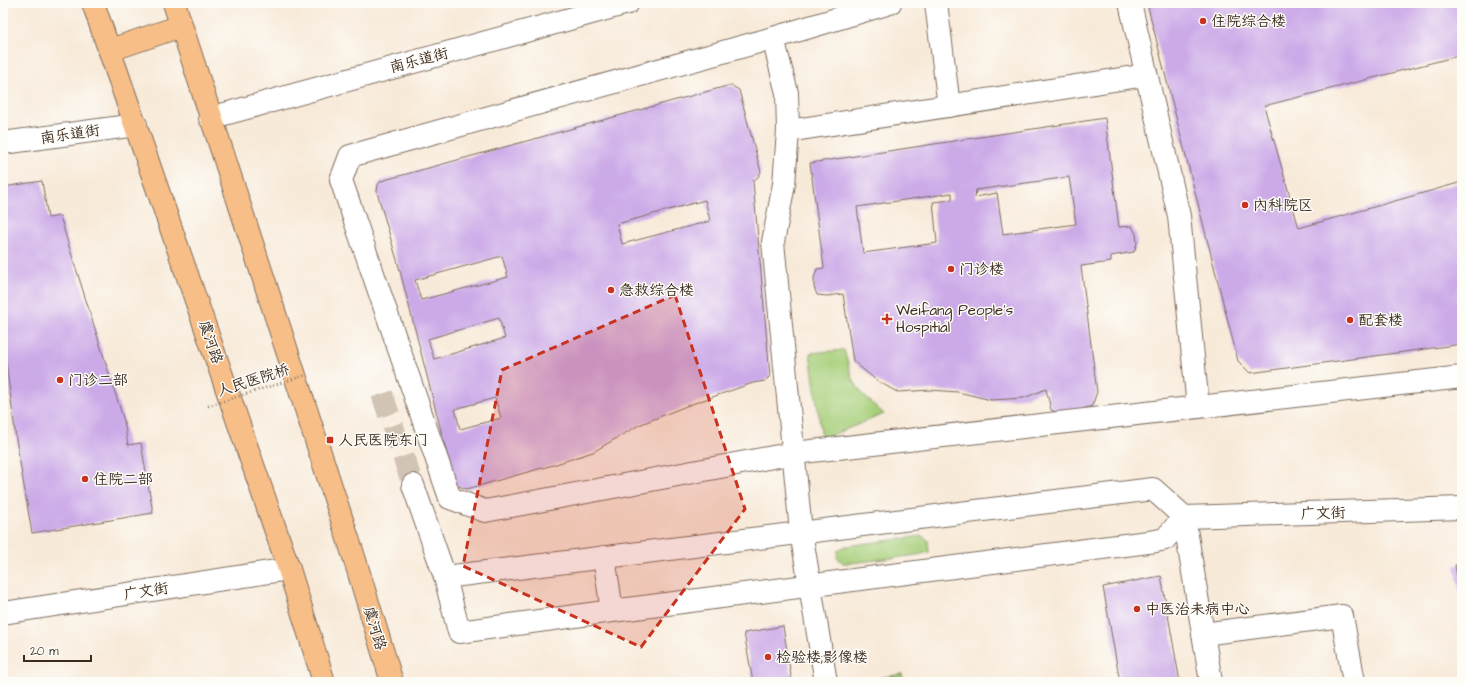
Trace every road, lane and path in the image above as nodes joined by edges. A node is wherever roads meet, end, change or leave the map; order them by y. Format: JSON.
{"nodes":[{"id":1,"x":93,"y":3,"type":"edge"},
{"id":2,"x":174,"y":3,"type":"edge"},
{"id":3,"x":628,"y":3,"type":"edge"},
{"id":4,"x":890,"y":3,"type":"edge"},
{"id":5,"x":1130,"y":3,"type":"edge"},
{"id":6,"x":942,"y":5,"type":"edge"},
{"id":7,"x":181,"y":26,"type":"junction"},
{"id":8,"x":773,"y":38,"type":"junction"},
{"id":9,"x":110,"y":50,"type":"junction"},
{"id":10,"x":1146,"y":75,"type":"junction"},
{"id":11,"x":950,"y":106,"type":"junction"},
{"id":12,"x":210,"y":118,"type":"junction"},
{"id":13,"x":136,"y":125,"type":"junction"},
{"id":14,"x":788,"y":131,"type":"junction"},
{"id":15,"x":3,"y":143,"type":"edge"},
{"id":16,"x":306,"y":375,"type":"dead end"},
{"id":17,"x":1462,"y":377,"type":"edge"},
{"id":18,"x":208,"y":406,"type":"dead end"},
{"id":19,"x":1198,"y":407,"type":"junction"},
{"id":20,"x":794,"y":453,"type":"junction"},
{"id":21,"x":414,"y":485,"type":"tunnel mouth"},
{"id":22,"x":1462,"y":508,"type":"edge"},
{"id":23,"x":1184,"y":517,"type":"junction"},
{"id":24,"x":801,"y":532,"type":"junction"},
{"id":25,"x":604,"y":557,"type":"junction"},
{"id":26,"x":289,"y":569,"type":"junction"},
{"id":27,"x":445,"y":577,"type":"junction"},
{"id":28,"x":810,"y":585,"type":"junction"},
{"id":29,"x":612,"y":611,"type":"junction"},
{"id":30,"x":3,"y":613,"type":"edge"},
{"id":31,"x":1203,"y":634,"type":"junction"},
{"id":32,"x":324,"y":682,"type":"edge"},
{"id":33,"x":392,"y":682,"type":"edge"},
{"id":34,"x":826,"y":682,"type":"edge"},
{"id":35,"x":1211,"y":682,"type":"edge"},
{"id":36,"x":1354,"y":682,"type":"edge"}],
"edges":[{"from":1,"to":9,"type":"main road","name":"虞河路"},
{"from":2,"to":7,"type":"main road","name":"虞河路"},
{"from":3,"to":12,"type":"street","name":"南乐道街"},
{"from":4,"to":8,"type":"street"},
{"from":5,"to":10,"type":"street"},
{"from":6,"to":11,"type":"street"},
{"from":7,"to":9,"type":"main road"},
{"from":7,"to":12,"type":"main road","name":"虞河路"},
{"from":8,"to":14,"type":"street"},
{"from":8,"to":20,"type":"street"},
{"from":9,"to":13,"type":"main road","name":"虞河路"},
{"from":10,"to":11,"type":"street"},
{"from":10,"to":19,"type":"street"},
{"from":11,"to":14,"type":"street"},
{"from":12,"to":33,"type":"main road","name":"虞河路"},
{"from":13,"to":15,"type":"street","name":"南乐道街"},
{"from":13,"to":26,"type":"main road","name":"虞河路"},
{"from":14,"to":20,"type":"street"},
{"from":16,"to":18,"type":"path","name":"人民医院桥","bridge":true},
{"from":17,"to":19,"type":"street"},
{"from":19,"to":20,"type":"street"},
{"from":20,"to":24,"type":"street"},
{"from":21,"to":27,"type":"street"},
{"from":22,"to":23,"type":"street","name":"广文街"},
{"from":23,"to":24,"type":"street"},
{"from":23,"to":28,"type":"street"},
{"from":23,"to":31,"type":"street"},
{"from":24,"to":25,"type":"street"},
{"from":24,"to":28,"type":"street"},
{"from":25,"to":27,"type":"street"},
{"from":25,"to":29,"type":"street"},
{"from":26,"to":30,"type":"street","name":"广文街"},
{"from":26,"to":32,"type":"main road","name":"虞河路"},
{"from":27,"to":29,"type":"street"},
{"from":28,"to":29,"type":"street"},
{"from":28,"to":34,"type":"street"},
{"from":31,"to":35,"type":"street"},
{"from":31,"to":36,"type":"street"}]}
